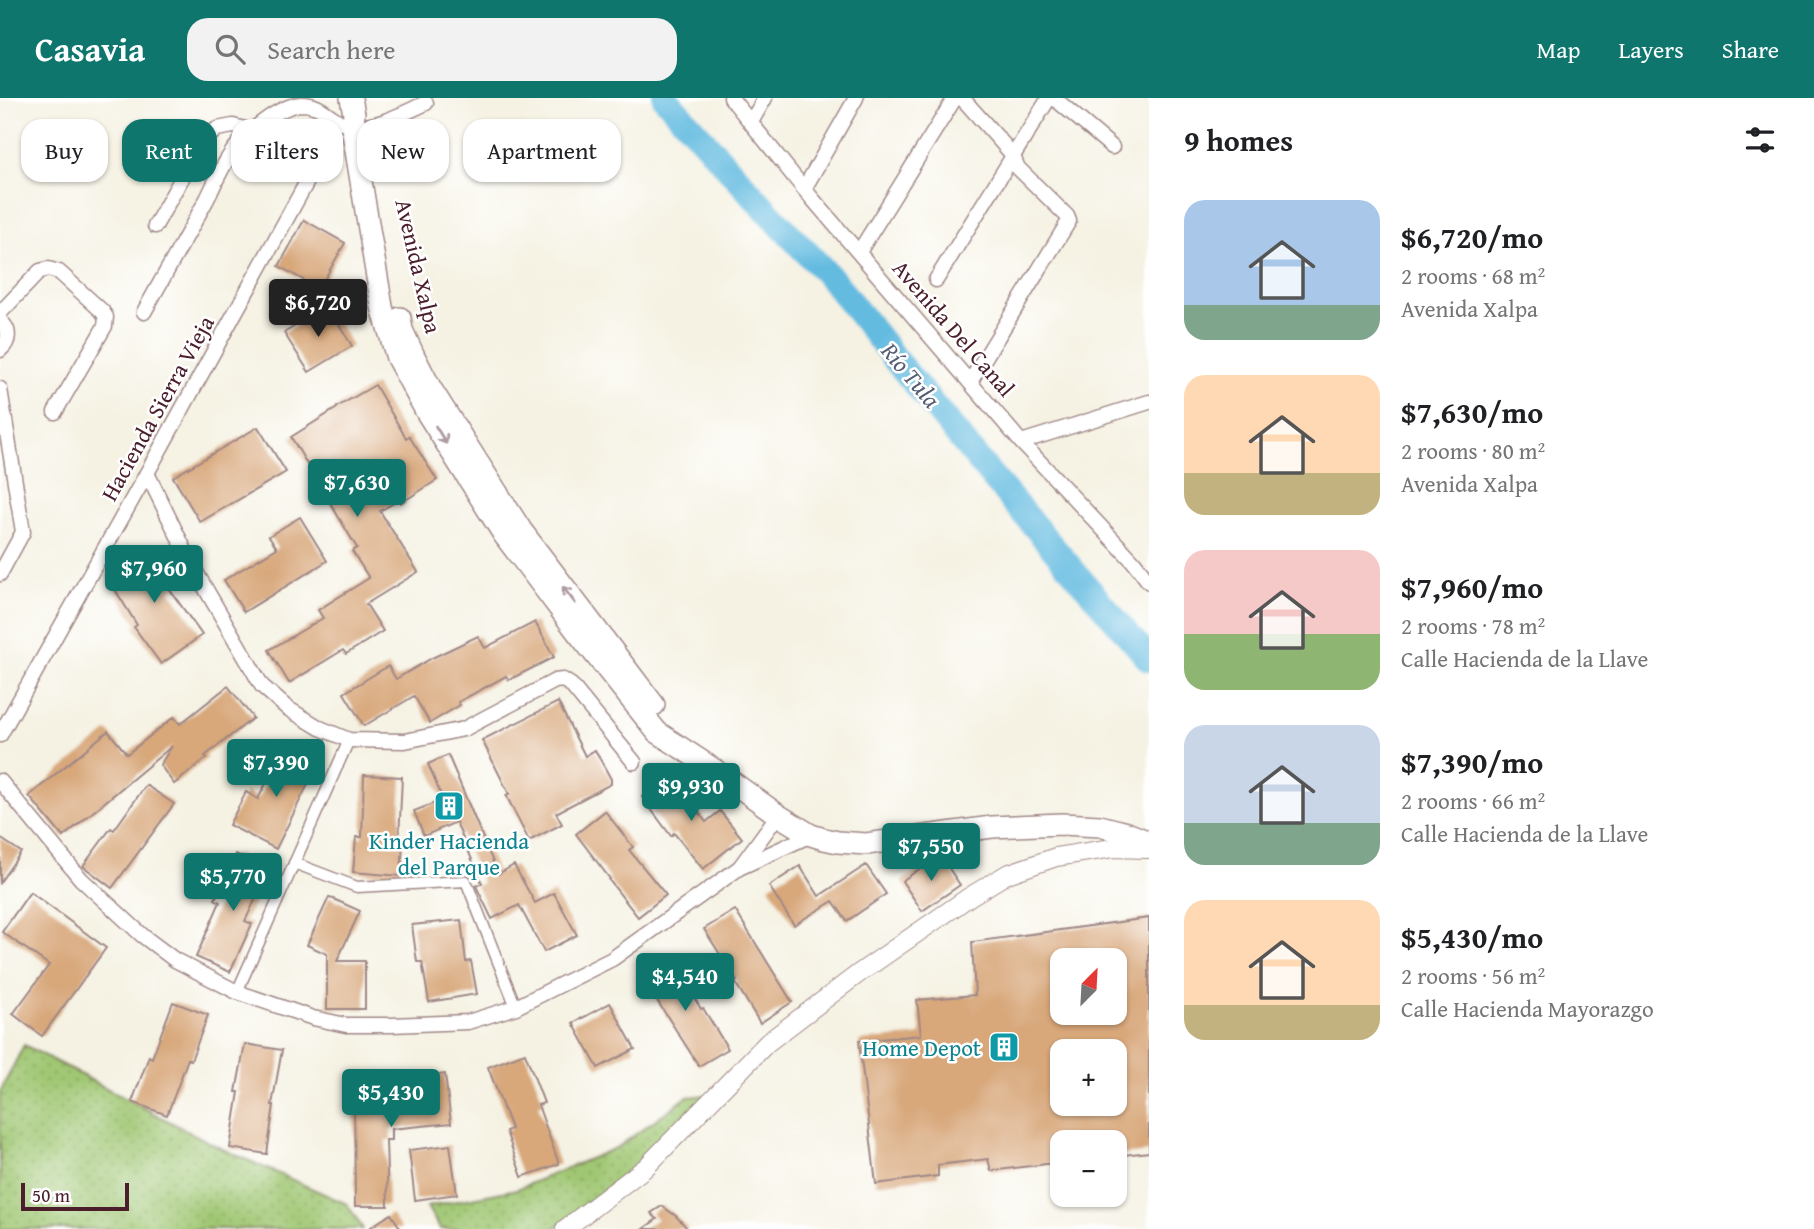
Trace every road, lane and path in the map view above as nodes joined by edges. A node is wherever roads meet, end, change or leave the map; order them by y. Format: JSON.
{"nodes":[{"id":1,"x":731,"y":98,"type":"edge"},
{"id":2,"x":765,"y":98,"type":"edge"},
{"id":3,"x":856,"y":98,"type":"edge"},
{"id":4,"x":955,"y":98,"type":"edge"},
{"id":5,"x":962,"y":98,"type":"edge"},
{"id":6,"x":1051,"y":98,"type":"edge"},
{"id":7,"x":426,"y":103,"type":"dead end"},
{"id":8,"x":356,"y":112,"type":"edge"},
{"id":9,"x":270,"y":119,"type":"edge"},
{"id":10,"x":336,"y":119,"type":"edge"},
{"id":11,"x":751,"y":122,"type":"junction"},
{"id":12,"x":343,"y":124,"type":"edge"},
{"id":13,"x":231,"y":126,"type":"edge"},
{"id":14,"x":1112,"y":147,"type":"dead end"},
{"id":15,"x":231,"y":154,"type":"edge"},
{"id":16,"x":1012,"y":155,"type":"junction"},
{"id":17,"x":307,"y":182,"type":"edge"},
{"id":18,"x":804,"y":189,"type":"junction"},
{"id":19,"x":155,"y":226,"type":"dead end"},
{"id":20,"x":859,"y":252,"type":"junction"},
{"id":21,"x":936,"y":280,"type":"dead end"},
{"id":22,"x":144,"y":312,"type":"dead end"},
{"id":23,"x":0,"y":313,"type":"edge"},
{"id":24,"x":0,"y":321,"type":"edge"},
{"id":25,"x":0,"y":350,"type":"edge"},
{"id":26,"x":970,"y":382,"type":"junction"},
{"id":27,"x":0,"y":389,"type":"edge"},
{"id":28,"x":1149,"y":402,"type":"edge"},
{"id":29,"x":55,"y":412,"type":"dead end"},
{"id":30,"x":1021,"y":442,"type":"junction"},
{"id":31,"x":147,"y":473,"type":"junction"},
{"id":32,"x":0,"y":574,"type":"edge"},
{"id":33,"x":1149,"y":582,"type":"edge"},
{"id":34,"x":0,"y":735,"type":"edge"},
{"id":35,"x":349,"y":740,"type":"junction"},
{"id":36,"x":634,"y":762,"type":"dead end"},
{"id":37,"x":0,"y":781,"type":"edge"},
{"id":38,"x":778,"y":814,"type":"junction"},
{"id":39,"x":811,"y":835,"type":"junction"},
{"id":40,"x":1149,"y":842,"type":"edge"},
{"id":41,"x":1149,"y":849,"type":"edge"},
{"id":42,"x":294,"y":863,"type":"junction"},
{"id":43,"x":739,"y":868,"type":"junction"},
{"id":44,"x":236,"y":992,"type":"junction"},
{"id":45,"x":516,"y":1007,"type":"junction"},
{"id":46,"x":565,"y":1229,"type":"edge"}],
"edges":[{"from":1,"to":11,"type":"street","name":"Avenida Del Canal"},
{"from":2,"to":11,"type":"street"},
{"from":3,"to":18,"type":"street"},
{"from":4,"to":20,"type":"street"},
{"from":5,"to":16,"type":"street"},
{"from":6,"to":14,"type":"street"},
{"from":6,"to":16,"type":"street"},
{"from":7,"to":8,"type":"street"},
{"from":8,"to":12,"type":"street"},
{"from":8,"to":38,"type":"main road","name":"Avenida Xalpa"},
{"from":9,"to":10,"type":"street"},
{"from":11,"to":18,"type":"street","name":"Avenida Del Canal"},
{"from":13,"to":19,"type":"street"},
{"from":15,"to":22,"type":"street"},
{"from":16,"to":21,"type":"street"},
{"from":16,"to":26,"type":"street"},
{"from":17,"to":31,"type":"street","name":"Hacienda Sierra Vieja"},
{"from":18,"to":20,"type":"street","name":"Avenida Del Canal"},
{"from":20,"to":26,"type":"street","name":"Avenida Del Canal"},
{"from":23,"to":29,"type":"street"},
{"from":24,"to":25,"type":"street"},
{"from":26,"to":30,"type":"street","name":"Avenida Del Canal"},
{"from":27,"to":32,"type":"street"},
{"from":28,"to":30,"type":"street"},
{"from":30,"to":33,"type":"street","name":"Avenida Del Canal"},
{"from":31,"to":34,"type":"street","name":"Hacienda Sierra Vieja"},
{"from":31,"to":35,"type":"street"},
{"from":35,"to":36,"type":"street"},
{"from":35,"to":42,"type":"street"},
{"from":37,"to":44,"type":"street"},
{"from":38,"to":39,"type":"main road","name":"Avenida Xalpa"},
{"from":38,"to":43,"type":"street"},
{"from":39,"to":40,"type":"main road","name":"Avenida Xalpa"},
{"from":39,"to":43,"type":"street"},
{"from":41,"to":46,"type":"street"},
{"from":42,"to":44,"type":"street"},
{"from":42,"to":45,"type":"street"},
{"from":43,"to":45,"type":"street"},
{"from":44,"to":45,"type":"street"}]}
